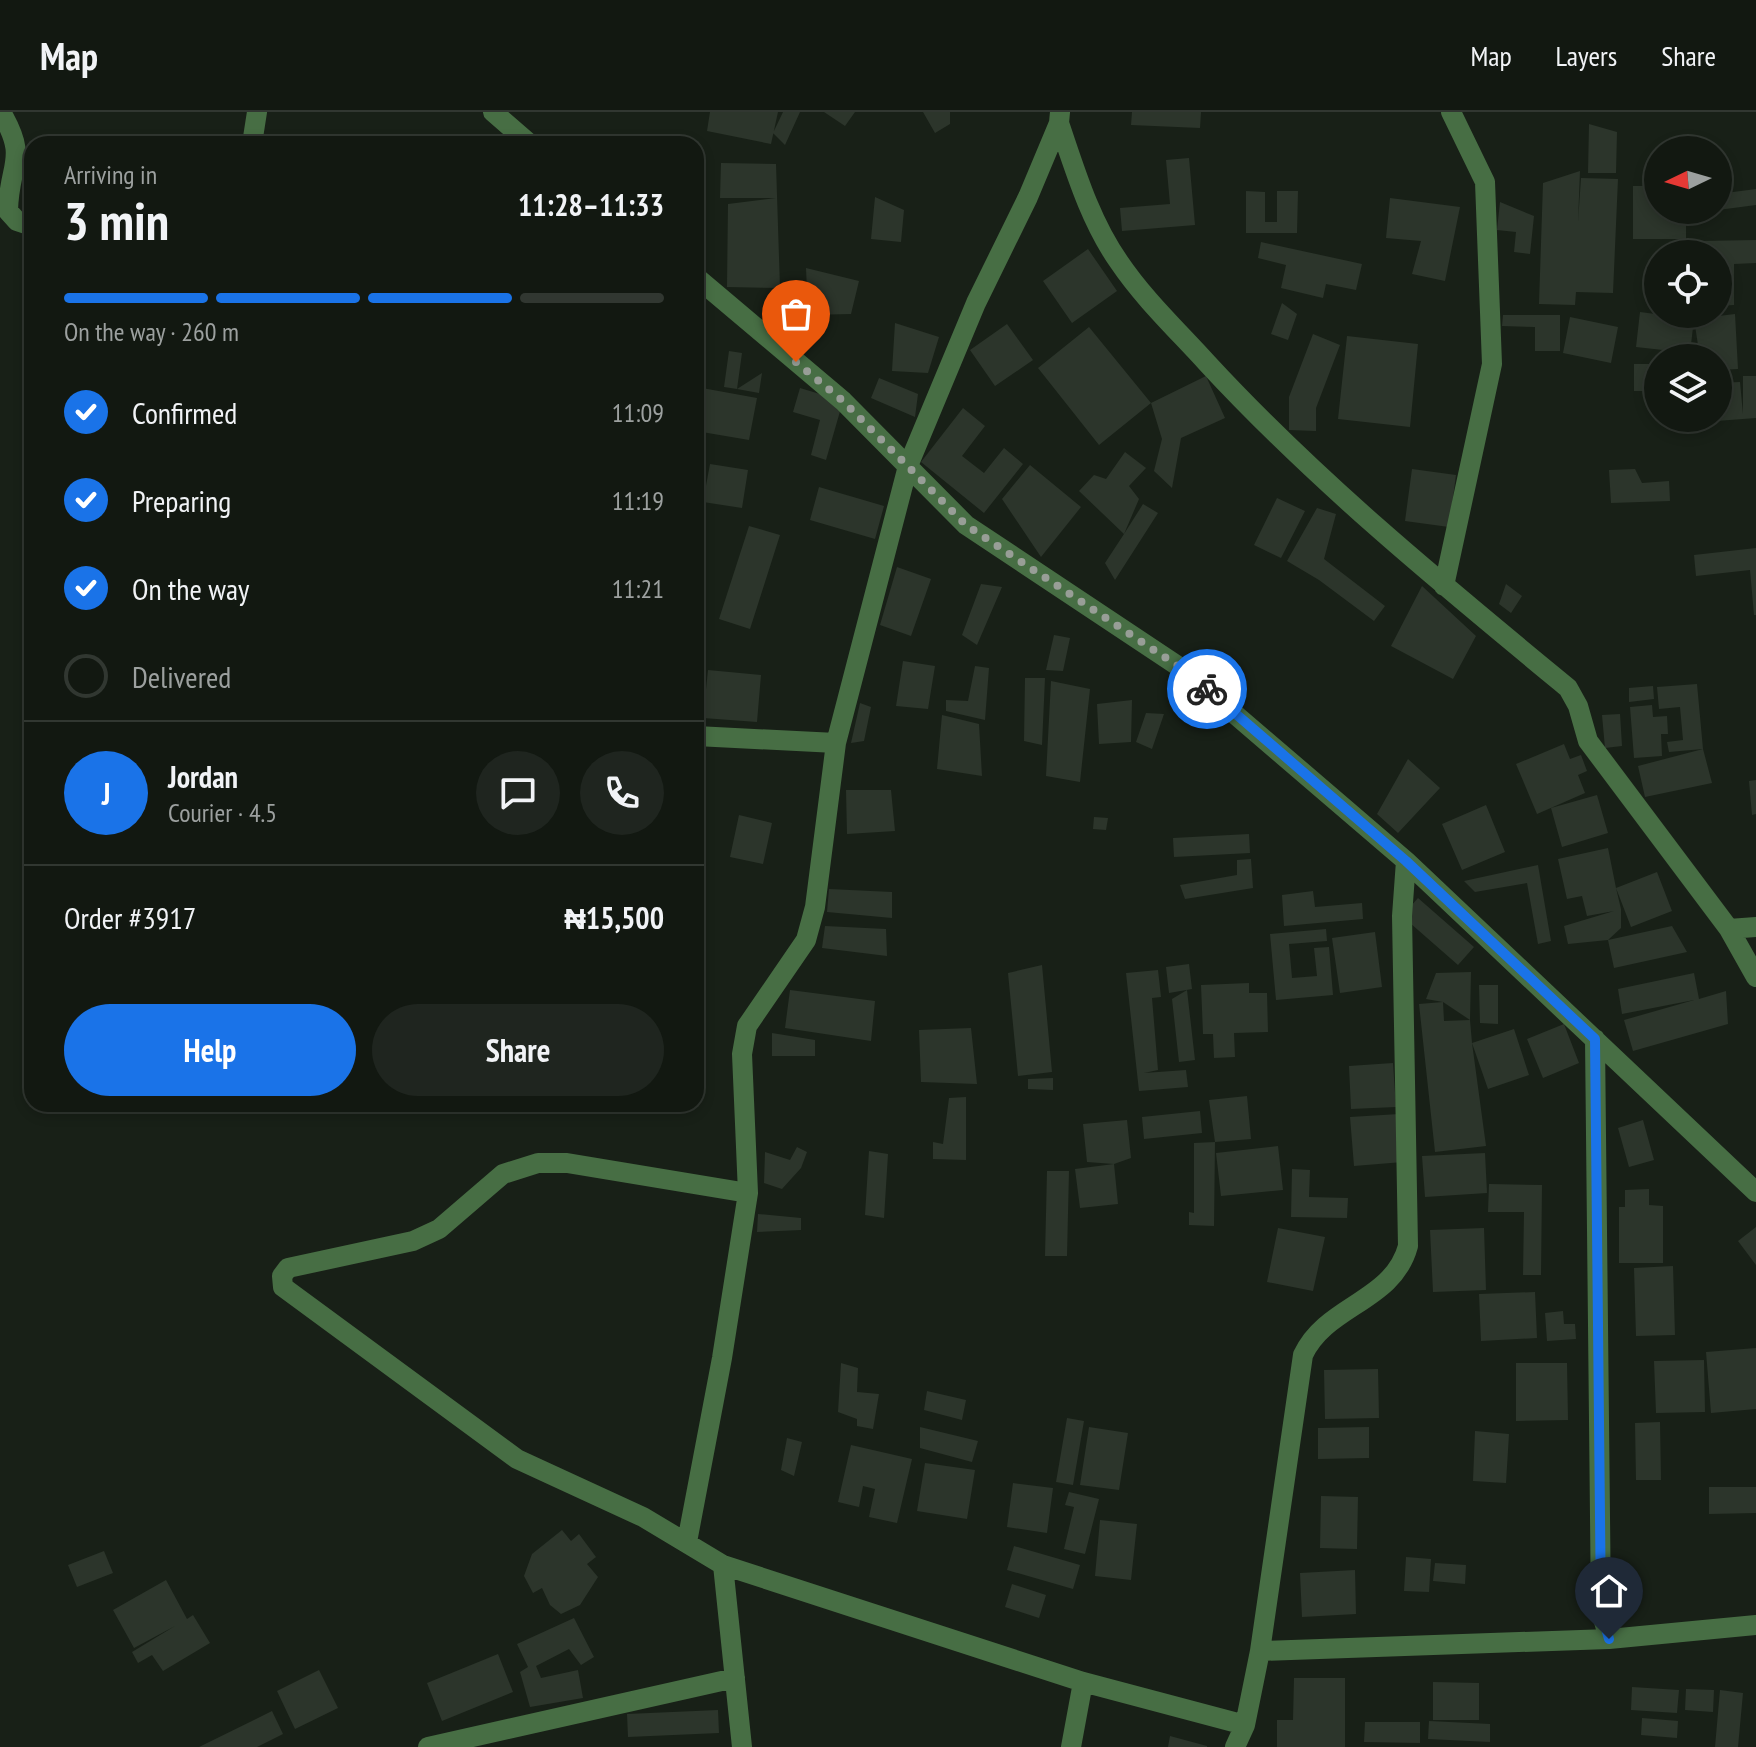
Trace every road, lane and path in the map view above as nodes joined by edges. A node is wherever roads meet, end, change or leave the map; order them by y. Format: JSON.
{"nodes":[{"id":1,"x":1,"y":112,"type":"edge"},
{"id":2,"x":257,"y":112,"type":"edge"},
{"id":3,"x":493,"y":112,"type":"edge"},
{"id":4,"x":1451,"y":112,"type":"edge"},
{"id":5,"x":1060,"y":118,"type":"edge"},
{"id":6,"x":253,"y":136,"type":"edge"},
{"id":7,"x":521,"y":136,"type":"edge"},
{"id":8,"x":24,"y":223,"type":"edge"},
{"id":9,"x":704,"y":284,"type":"edge"},
{"id":10,"x":908,"y":466,"type":"junction"},
{"id":11,"x":1444,"y":586,"type":"junction"},
{"id":12,"x":704,"y":736,"type":"edge"},
{"id":13,"x":836,"y":743,"type":"junction"},
{"id":14,"x":1406,"y":861,"type":"junction"},
{"id":15,"x":1756,"y":927,"type":"edge"},
{"id":16,"x":1729,"y":929,"type":"junction"},
{"id":17,"x":1756,"y":977,"type":"edge"},
{"id":18,"x":1595,"y":1039,"type":"junction"},
{"id":19,"x":1756,"y":1192,"type":"edge"},
{"id":20,"x":748,"y":1193,"type":"junction"},
{"id":21,"x":687,"y":1542,"type":"junction"},
{"id":22,"x":723,"y":1565,"type":"junction"},
{"id":23,"x":1756,"y":1625,"type":"edge"},
{"id":24,"x":1609,"y":1639,"type":"junction"},
{"id":25,"x":1260,"y":1651,"type":"junction"},
{"id":26,"x":735,"y":1678,"type":"junction"},
{"id":27,"x":1083,"y":1682,"type":"junction"},
{"id":28,"x":1245,"y":1725,"type":"junction"},
{"id":29,"x":428,"y":1747,"type":"edge"},
{"id":30,"x":742,"y":1747,"type":"edge"},
{"id":31,"x":1071,"y":1747,"type":"edge"},
{"id":32,"x":1235,"y":1747,"type":"edge"}],
"edges":[{"from":1,"to":8,"type":"street"},
{"from":2,"to":6,"type":"street"},
{"from":3,"to":7,"type":"street"},
{"from":4,"to":11,"type":"street"},
{"from":5,"to":10,"type":"street"},
{"from":5,"to":11,"type":"street"},
{"from":9,"to":10,"type":"street"},
{"from":10,"to":13,"type":"street"},
{"from":10,"to":14,"type":"street"},
{"from":11,"to":16,"type":"street"},
{"from":12,"to":13,"type":"street"},
{"from":13,"to":20,"type":"street"},
{"from":14,"to":18,"type":"street"},
{"from":14,"to":25,"type":"street"},
{"from":15,"to":16,"type":"street"},
{"from":16,"to":17,"type":"street"},
{"from":18,"to":19,"type":"street"},
{"from":18,"to":24,"type":"street"},
{"from":20,"to":21,"type":"street"},
{"from":20,"to":21,"type":"street"},
{"from":21,"to":22,"type":"street"},
{"from":22,"to":26,"type":"street"},
{"from":22,"to":27,"type":"street"},
{"from":23,"to":24,"type":"street"},
{"from":24,"to":25,"type":"street"},
{"from":25,"to":28,"type":"street"},
{"from":26,"to":29,"type":"street"},
{"from":26,"to":30,"type":"street"},
{"from":27,"to":28,"type":"street"},
{"from":27,"to":31,"type":"street"},
{"from":28,"to":32,"type":"street"}]}
